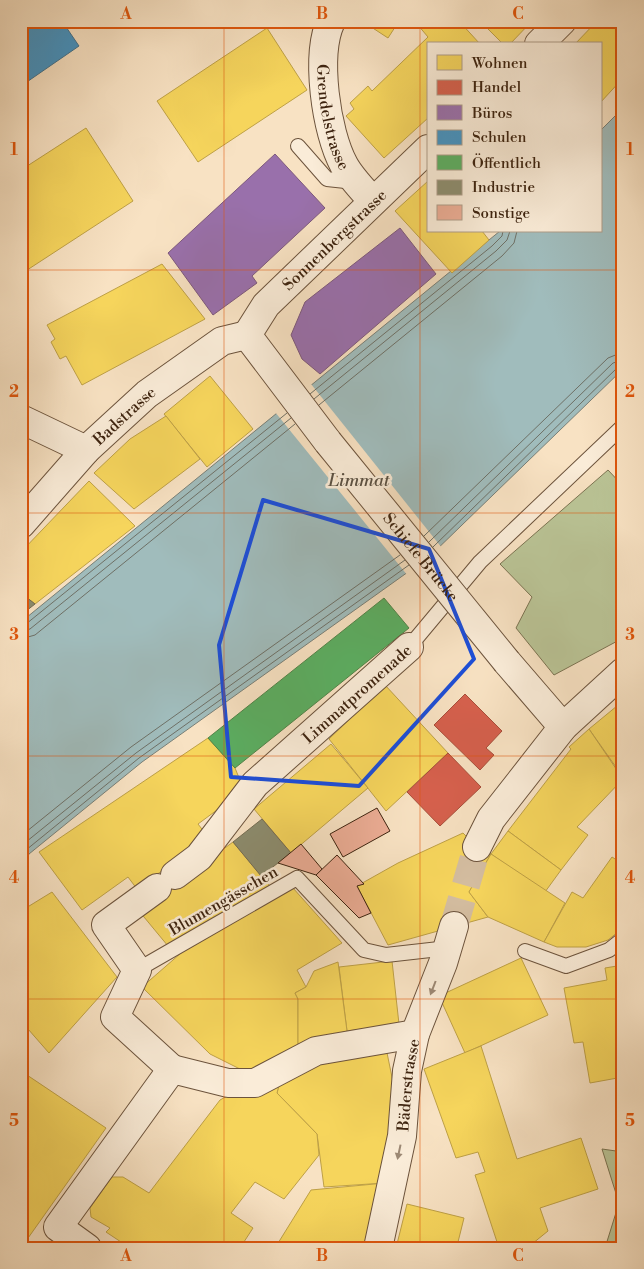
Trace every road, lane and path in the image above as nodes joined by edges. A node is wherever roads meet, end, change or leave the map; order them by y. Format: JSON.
{"nodes":[{"id":1,"x":331,"y":21,"type":"edge"},
{"id":2,"x":562,"y":21,"type":"edge"},
{"id":3,"x":541,"y":42,"type":"edge"},
{"id":4,"x":298,"y":146,"type":"dead end"},
{"id":5,"x":427,"y":150,"type":"edge"},
{"id":6,"x":365,"y":192,"type":"junction"},
{"id":7,"x":247,"y":335,"type":"junction"},
{"id":8,"x":21,"y":419,"type":"edge"},
{"id":9,"x":623,"y":426,"type":"edge"},
{"id":10,"x":86,"y":450,"type":"junction"},
{"id":11,"x":21,"y":524,"type":"edge"},
{"id":12,"x":409,"y":647,"type":"joint"},
{"id":13,"x":623,"y":672,"type":"edge"},
{"id":14,"x":563,"y":727,"type":"junction"},
{"id":15,"x":477,"y":847,"type":"tunnel mouth"},
{"id":16,"x":451,"y":937,"type":"joint"},
{"id":17,"x":623,"y":939,"type":"edge"},
{"id":18,"x":525,"y":951,"type":"dead end"},
{"id":19,"x":137,"y":970,"type":"junction"},
{"id":20,"x":415,"y":1034,"type":"junction"},
{"id":21,"x":172,"y":1069,"type":"junction"},
{"id":22,"x":87,"y":1248,"type":"edge"},
{"id":23,"x":378,"y":1248,"type":"edge"}],
"edges":[{"from":1,"to":6,"type":"street","name":"Grendelstrasse"},
{"from":2,"to":3,"type":"street"},
{"from":4,"to":6,"type":"lane"},
{"from":5,"to":6,"type":"street","name":"Sonnenbergstrasse"},
{"from":6,"to":7,"type":"street","name":"Sonnenbergstrasse"},
{"from":7,"to":10,"type":"street","name":"Badstrasse"},
{"from":7,"to":14,"type":"street","name":"Schiefe Brücke","bridge":true},
{"from":8,"to":10,"type":"street"},
{"from":9,"to":12,"type":"lane","name":"Limmatpromenade"},
{"from":10,"to":11,"type":"street","name":"Badstrasse"},
{"from":12,"to":19,"type":"street","name":"Limmatpromenade"},
{"from":13,"to":14,"type":"street"},
{"from":14,"to":15,"type":"street"},
{"from":16,"to":19,"type":"lane","name":"Blumengässchen"},
{"from":16,"to":20,"type":"street","name":"Bäderstrasse","one_way":true},
{"from":17,"to":18,"type":"lane"},
{"from":19,"to":21,"type":"street"},
{"from":20,"to":21,"type":"street"},
{"from":20,"to":23,"type":"street","name":"Bäderstrasse","one_way":true},
{"from":21,"to":22,"type":"street"}]}
